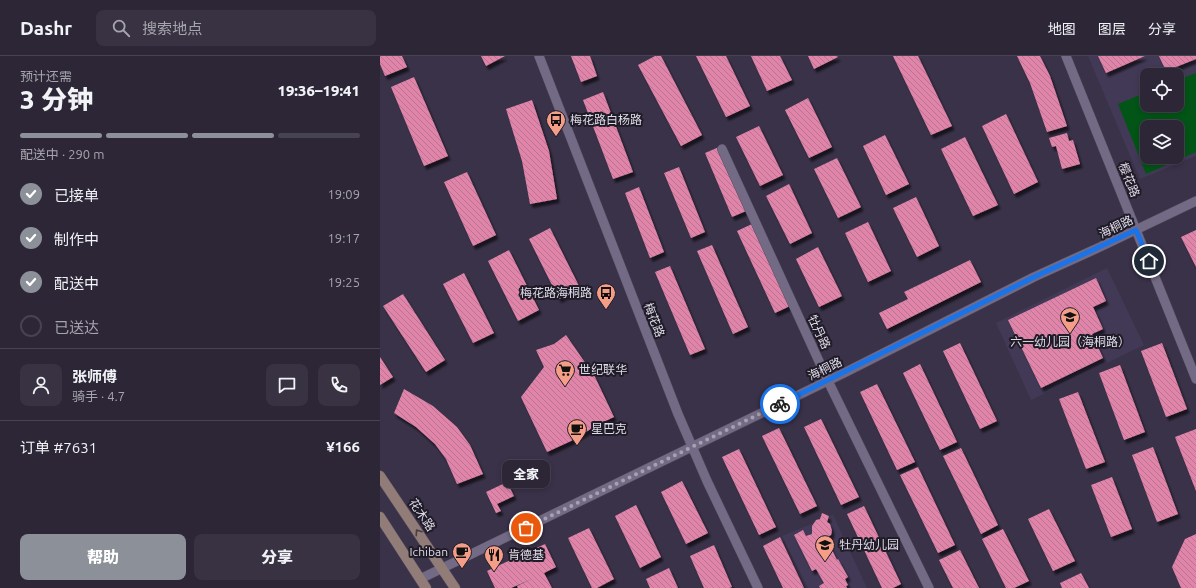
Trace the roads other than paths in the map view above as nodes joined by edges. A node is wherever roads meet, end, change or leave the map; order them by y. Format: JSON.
{"nodes":[{"id":1,"x":539,"y":56,"type":"edge"},
{"id":2,"x":1066,"y":56,"type":"edge"},
{"id":3,"x":722,"y":149,"type":"dead end"},
{"id":4,"x":1196,"y":201,"type":"edge"},
{"id":5,"x":1136,"y":230,"type":"junction"},
{"id":6,"x":1196,"y":379,"type":"edge"},
{"id":7,"x":828,"y":381,"type":"junction"},
{"id":8,"x":692,"y":447,"type":"junction"},
{"id":9,"x":380,"y":476,"type":"edge"},
{"id":10,"x":380,"y":517,"type":"edge"},
{"id":11,"x":442,"y":568,"type":"junction"},
{"id":12,"x":420,"y":579,"type":"junction"},
{"id":13,"x":426,"y":588,"type":"edge"},
{"id":14,"x":455,"y":588,"type":"edge"},
{"id":15,"x":758,"y":588,"type":"edge"},
{"id":16,"x":929,"y":588,"type":"edge"}],
"edges":[{"from":1,"to":8,"type":"street","name":"梅花路"},
{"from":2,"to":5,"type":"street","name":"樱花路"},
{"from":3,"to":7,"type":"street","name":"牡丹路"},
{"from":4,"to":5,"type":"street","name":"海桐路"},
{"from":5,"to":6,"type":"street","name":"樱花路"},
{"from":5,"to":7,"type":"street","name":"海桐路"},
{"from":7,"to":8,"type":"street","name":"海桐路"},
{"from":7,"to":16,"type":"street","name":"牡丹路"},
{"from":8,"to":11,"type":"street","name":"海桐路"},
{"from":8,"to":15,"type":"street","name":"梅花路"},
{"from":11,"to":9,"type":"main road","name":"花木路","one_way":true},
{"from":10,"to":12,"type":"main road"},
{"from":11,"to":12,"type":"street","name":"海桐路"},
{"from":11,"to":14,"type":"main road","name":"花木路"},
{"from":12,"to":13,"type":"main road"}]}
